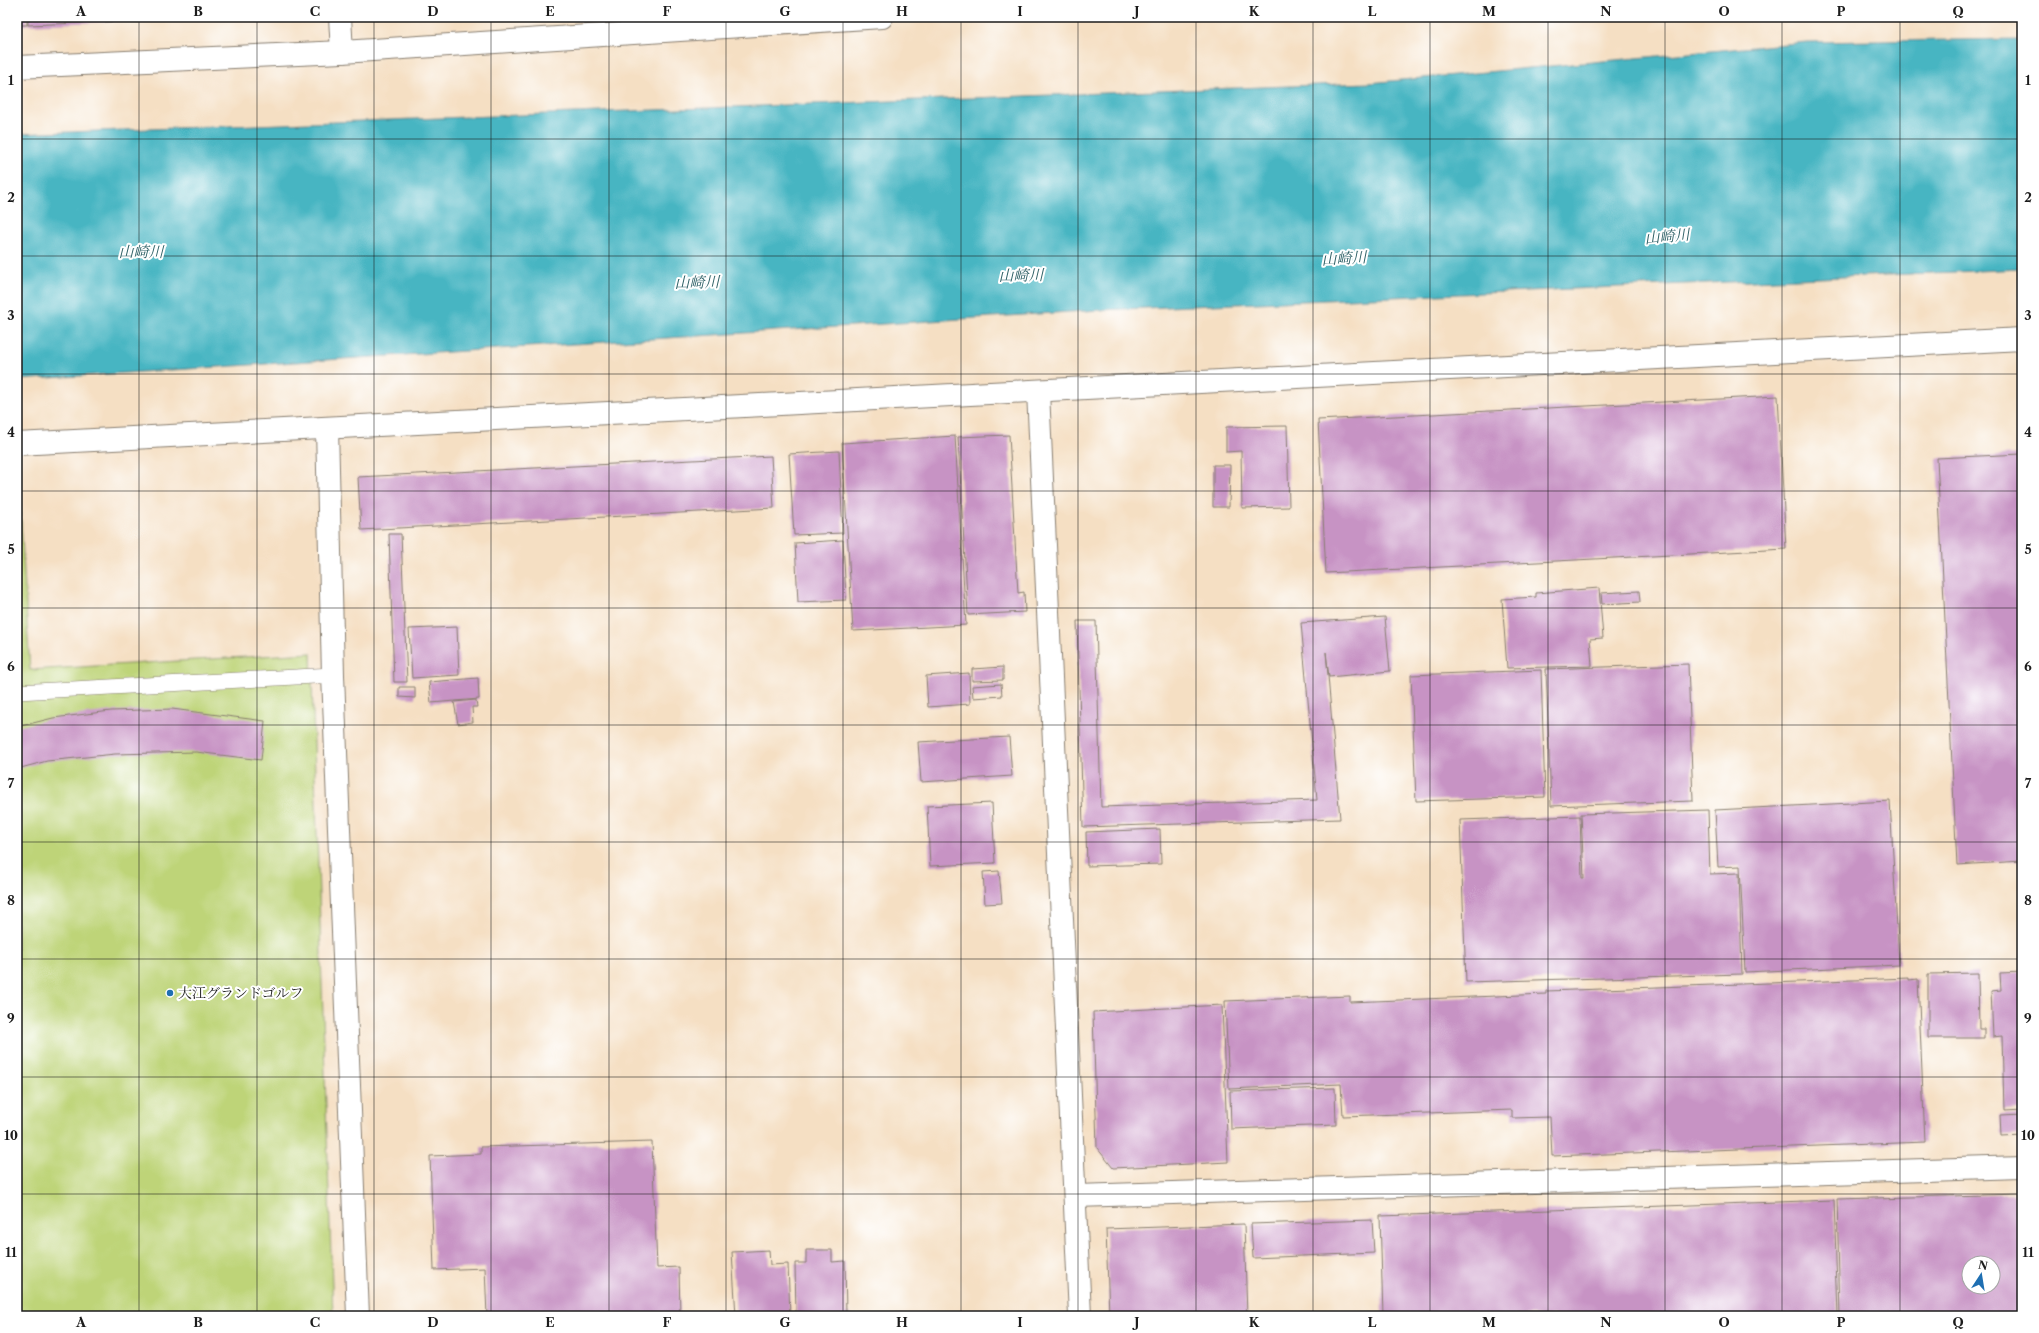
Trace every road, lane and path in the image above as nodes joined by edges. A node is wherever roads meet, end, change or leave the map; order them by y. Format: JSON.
{"nodes":[{"id":1,"x":340,"y":17,"type":"edge"},
{"id":2,"x":882,"y":17,"type":"edge"},
{"id":3,"x":342,"y":52,"type":"junction"},
{"id":4,"x":17,"y":67,"type":"edge"},
{"id":5,"x":2022,"y":339,"type":"edge"},
{"id":6,"x":1038,"y":391,"type":"junction"},
{"id":7,"x":327,"y":428,"type":"junction"},
{"id":8,"x":17,"y":444,"type":"edge"},
{"id":9,"x":333,"y":675,"type":"junction"},
{"id":10,"x":17,"y":692,"type":"edge"},
{"id":11,"x":2022,"y":1167,"type":"edge"},
{"id":12,"x":1076,"y":1196,"type":"junction"},
{"id":13,"x":358,"y":1316,"type":"edge"},
{"id":14,"x":1080,"y":1316,"type":"edge"}],
"edges":[{"from":1,"to":3,"type":"street"},
{"from":2,"to":3,"type":"street"},
{"from":3,"to":4,"type":"street"},
{"from":5,"to":6,"type":"street"},
{"from":6,"to":7,"type":"street"},
{"from":6,"to":12,"type":"street"},
{"from":7,"to":8,"type":"street"},
{"from":7,"to":9,"type":"street"},
{"from":9,"to":10,"type":"lane"},
{"from":9,"to":13,"type":"street"},
{"from":11,"to":12,"type":"street"},
{"from":12,"to":14,"type":"street"}]}
